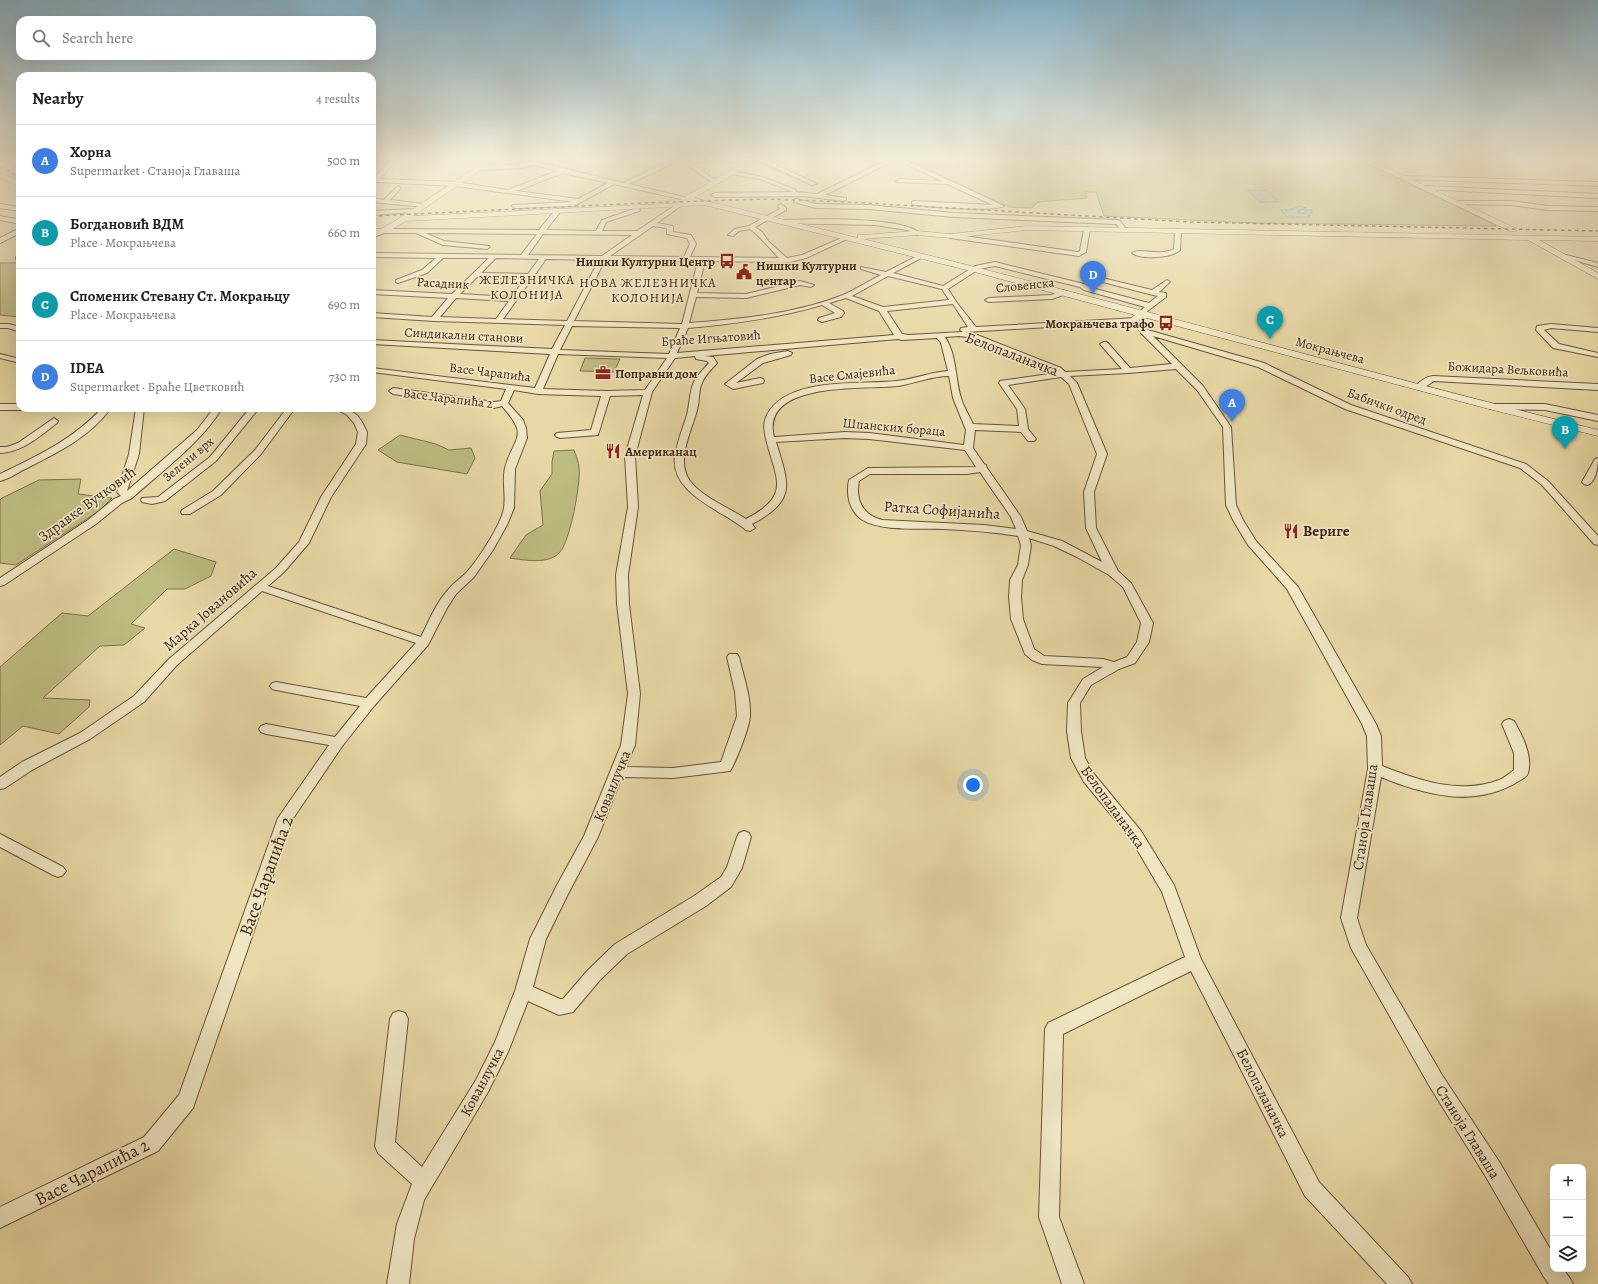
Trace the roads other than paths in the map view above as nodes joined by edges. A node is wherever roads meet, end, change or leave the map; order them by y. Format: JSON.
{"nodes":[{"id":1,"x":5,"y":219,"type":"edge"},
{"id":2,"x":404,"y":219,"type":"edge"},
{"id":3,"x":551,"y":219,"type":"edge"},
{"id":4,"x":610,"y":219,"type":"edge"},
{"id":5,"x":659,"y":219,"type":"edge"},
{"id":6,"x":766,"y":219,"type":"joint"},
{"id":7,"x":1057,"y":219,"type":"edge"},
{"id":8,"x":1492,"y":219,"type":"edge"},
{"id":9,"x":16,"y":221,"type":"edge"},
{"id":10,"x":780,"y":222,"type":"junction"},
{"id":11,"x":652,"y":224,"type":"junction"},
{"id":12,"x":751,"y":227,"type":"junction"},
{"id":13,"x":1087,"y":229,"type":"junction"},
{"id":14,"x":1124,"y":230,"type":"junction"},
{"id":15,"x":376,"y":231,"type":"edge"},
{"id":16,"x":383,"y":231,"type":"junction"},
{"id":17,"x":416,"y":231,"type":"junction"},
{"id":18,"x":1178,"y":231,"type":"junction"},
{"id":19,"x":16,"y":232,"type":"edge"},
{"id":20,"x":540,"y":232,"type":"junction"},
{"id":21,"x":598,"y":232,"type":"junction"},
{"id":22,"x":638,"y":233,"type":"junction"},
{"id":23,"x":917,"y":233,"type":"junction"},
{"id":24,"x":376,"y":234,"type":"edge"},
{"id":25,"x":730,"y":235,"type":"dead end"},
{"id":26,"x":950,"y":236,"type":"junction"},
{"id":27,"x":1527,"y":237,"type":"junction"},
{"id":28,"x":846,"y":238,"type":"junction"},
{"id":29,"x":1598,"y":239,"type":"edge"},
{"id":30,"x":0,"y":241,"type":"edge"},
{"id":31,"x":487,"y":248,"type":"dead end"},
{"id":32,"x":1556,"y":252,"type":"junction"},
{"id":33,"x":1135,"y":253,"type":"dead end"},
{"id":34,"x":376,"y":255,"type":"edge"},
{"id":35,"x":442,"y":256,"type":"junction"},
{"id":36,"x":920,"y":256,"type":"junction"},
{"id":37,"x":494,"y":257,"type":"junction"},
{"id":38,"x":523,"y":257,"type":"junction"},
{"id":39,"x":544,"y":257,"type":"junction"},
{"id":40,"x":603,"y":258,"type":"junction"},
{"id":41,"x":686,"y":259,"type":"junction"},
{"id":42,"x":702,"y":259,"type":"junction"},
{"id":43,"x":785,"y":260,"type":"junction"},
{"id":44,"x":1596,"y":263,"type":"edge"},
{"id":45,"x":863,"y":268,"type":"dead end"},
{"id":46,"x":974,"y":269,"type":"junction"},
{"id":47,"x":889,"y":274,"type":"junction"},
{"id":48,"x":475,"y":275,"type":"junction"},
{"id":49,"x":530,"y":276,"type":"junction"},
{"id":50,"x":1598,"y":276,"type":"edge"},
{"id":51,"x":398,"y":281,"type":"dead end"},
{"id":52,"x":1167,"y":282,"type":"dead end"},
{"id":53,"x":811,"y":286,"type":"dead end"},
{"id":54,"x":1084,"y":286,"type":"junction"},
{"id":55,"x":944,"y":288,"type":"junction"},
{"id":56,"x":376,"y":292,"type":"edge"},
{"id":57,"x":1063,"y":292,"type":"junction"},
{"id":58,"x":1153,"y":293,"type":"junction"},
{"id":59,"x":454,"y":296,"type":"junction"},
{"id":60,"x":693,"y":296,"type":"junction"},
{"id":61,"x":846,"y":296,"type":"junction"},
{"id":62,"x":513,"y":299,"type":"junction"},
{"id":63,"x":989,"y":300,"type":"dead end"},
{"id":64,"x":823,"y":303,"type":"junction"},
{"id":65,"x":955,"y":303,"type":"junction"},
{"id":66,"x":1150,"y":306,"type":"junction"},
{"id":67,"x":882,"y":309,"type":"junction"},
{"id":68,"x":376,"y":316,"type":"edge"},
{"id":69,"x":1138,"y":317,"type":"junction"},
{"id":70,"x":434,"y":319,"type":"junction"},
{"id":71,"x":822,"y":320,"type":"dead end"},
{"id":72,"x":498,"y":321,"type":"junction"},
{"id":73,"x":570,"y":324,"type":"junction"},
{"id":74,"x":0,"y":326,"type":"edge"},
{"id":75,"x":685,"y":326,"type":"junction"},
{"id":76,"x":16,"y":329,"type":"edge"},
{"id":77,"x":974,"y":330,"type":"junction"},
{"id":78,"x":1144,"y":330,"type":"junction"},
{"id":79,"x":1598,"y":330,"type":"edge"},
{"id":80,"x":899,"y":336,"type":"junction"},
{"id":81,"x":940,"y":336,"type":"junction"},
{"id":82,"x":868,"y":339,"type":"junction"},
{"id":83,"x":376,"y":342,"type":"edge"},
{"id":84,"x":1104,"y":344,"type":"dead end"},
{"id":85,"x":555,"y":352,"type":"junction"},
{"id":86,"x":0,"y":356,"type":"edge"},
{"id":87,"x":672,"y":356,"type":"junction"},
{"id":88,"x":1598,"y":356,"type":"edge"},
{"id":89,"x":16,"y":360,"type":"edge"},
{"id":90,"x":1179,"y":366,"type":"junction"},
{"id":91,"x":376,"y":371,"type":"edge"},
{"id":92,"x":1128,"y":371,"type":"junction"},
{"id":93,"x":952,"y":373,"type":"junction"},
{"id":94,"x":1065,"y":374,"type":"junction"},
{"id":95,"x":760,"y":381,"type":"dead end"},
{"id":96,"x":1419,"y":387,"type":"junction"},
{"id":97,"x":1598,"y":387,"type":"edge"},
{"id":98,"x":510,"y":388,"type":"junction"},
{"id":99,"x":392,"y":391,"type":"dead end"},
{"id":100,"x":538,"y":391,"type":"junction"},
{"id":101,"x":648,"y":392,"type":"junction"},
{"id":102,"x":606,"y":394,"type":"junction"},
{"id":103,"x":504,"y":403,"type":"junction"},
{"id":104,"x":0,"y":407,"type":"edge"},
{"id":105,"x":16,"y":407,"type":"edge"},
{"id":106,"x":1493,"y":407,"type":"junction"},
{"id":107,"x":104,"y":412,"type":"edge"},
{"id":108,"x":139,"y":412,"type":"edge"},
{"id":109,"x":216,"y":412,"type":"edge"},
{"id":110,"x":252,"y":412,"type":"edge"},
{"id":111,"x":288,"y":412,"type":"edge"},
{"id":112,"x":348,"y":412,"type":"edge"},
{"id":113,"x":1598,"y":418,"type":"edge"},
{"id":114,"x":54,"y":421,"type":"dead end"},
{"id":115,"x":970,"y":427,"type":"junction"},
{"id":116,"x":1024,"y":429,"type":"junction"},
{"id":117,"x":1598,"y":433,"type":"edge"},
{"id":118,"x":560,"y":435,"type":"dead end"},
{"id":119,"x":770,"y":440,"type":"junction"},
{"id":120,"x":1031,"y":440,"type":"dead end"},
{"id":121,"x":968,"y":448,"type":"junction"},
{"id":122,"x":0,"y":450,"type":"edge"},
{"id":123,"x":1598,"y":462,"type":"edge"},
{"id":124,"x":983,"y":467,"type":"junction"},
{"id":125,"x":0,"y":478,"type":"edge"},
{"id":126,"x":1588,"y":482,"type":"dead end"},
{"id":127,"x":128,"y":496,"type":"junction"},
{"id":128,"x":146,"y":500,"type":"dead end"},
{"id":129,"x":186,"y":512,"type":"dead end"},
{"id":130,"x":1023,"y":533,"type":"junction"},
{"id":131,"x":1598,"y":542,"type":"edge"},
{"id":132,"x":1114,"y":573,"type":"junction"},
{"id":133,"x":0,"y":583,"type":"edge"},
{"id":134,"x":260,"y":587,"type":"junction"},
{"id":135,"x":424,"y":642,"type":"junction"},
{"id":136,"x":733,"y":657,"type":"dead end"},
{"id":137,"x":1115,"y":666,"type":"junction"},
{"id":138,"x":276,"y":686,"type":"dead end"},
{"id":139,"x":369,"y":703,"type":"junction"},
{"id":140,"x":1509,"y":724,"type":"dead end"},
{"id":141,"x":266,"y":729,"type":"dead end"},
{"id":142,"x":338,"y":742,"type":"junction"},
{"id":143,"x":1374,"y":769,"type":"junction"},
{"id":144,"x":618,"y":772,"type":"junction"},
{"id":145,"x":0,"y":784,"type":"edge"},
{"id":146,"x":744,"y":836,"type":"dead end"},
{"id":147,"x":0,"y":840,"type":"edge"},
{"id":148,"x":58,"y":870,"type":"dead end"},
{"id":149,"x":1194,"y":961,"type":"junction"},
{"id":150,"x":523,"y":991,"type":"junction"},
{"id":151,"x":399,"y":1019,"type":"dead end"},
{"id":152,"x":423,"y":1181,"type":"junction"},
{"id":153,"x":0,"y":1218,"type":"edge"},
{"id":154,"x":398,"y":1284,"type":"edge"},
{"id":155,"x":1073,"y":1284,"type":"edge"},
{"id":156,"x":1401,"y":1284,"type":"edge"},
{"id":157,"x":1562,"y":1284,"type":"edge"}],
"edges":[{"from":1,"to":9,"type":"street"},
{"from":2,"to":16,"type":"street"},
{"from":3,"to":20,"type":"street"},
{"from":4,"to":21,"type":"street"},
{"from":5,"to":11,"type":"street"},
{"from":6,"to":10,"type":"street","name":"Мокрањчева"},
{"from":6,"to":12,"type":"street"},
{"from":7,"to":14,"type":"street"},
{"from":8,"to":27,"type":"street"},
{"from":10,"to":23,"type":"street"},
{"from":10,"to":28,"type":"street","name":"Мокрањчева"},
{"from":11,"to":22,"type":"street"},
{"from":11,"to":41,"type":"street"},
{"from":12,"to":25,"type":"street"},
{"from":12,"to":43,"type":"street"},
{"from":13,"to":14,"type":"street"},
{"from":13,"to":26,"type":"street"},
{"from":13,"to":26,"type":"street"},
{"from":14,"to":18,"type":"street"},
{"from":15,"to":16,"type":"street"},
{"from":16,"to":17,"type":"street"},
{"from":16,"to":24,"type":"street"},
{"from":17,"to":20,"type":"street"},
{"from":17,"to":31,"type":"street"},
{"from":18,"to":27,"type":"street"},
{"from":18,"to":33,"type":"street"},
{"from":19,"to":30,"type":"street"},
{"from":20,"to":21,"type":"street"},
{"from":20,"to":38,"type":"street"},
{"from":21,"to":22,"type":"street"},
{"from":22,"to":40,"type":"street"},
{"from":23,"to":26,"type":"street"},
{"from":23,"to":28,"type":"street"},
{"from":27,"to":29,"type":"street"},
{"from":27,"to":32,"type":"street"},
{"from":28,"to":36,"type":"street","name":"Мокрањчева"},
{"from":28,"to":43,"type":"street"},
{"from":32,"to":44,"type":"street"},
{"from":32,"to":50,"type":"street"},
{"from":34,"to":35,"type":"street"},
{"from":35,"to":37,"type":"street"},
{"from":35,"to":51,"type":"street"},
{"from":36,"to":46,"type":"street","name":"Мокрањчева"},
{"from":36,"to":47,"type":"street"},
{"from":37,"to":38,"type":"street"},
{"from":37,"to":48,"type":"street"},
{"from":38,"to":39,"type":"street"},
{"from":39,"to":40,"type":"street"},
{"from":39,"to":49,"type":"street"},
{"from":40,"to":41,"type":"street"},
{"from":40,"to":73,"type":"street"},
{"from":41,"to":42,"type":"street"},
{"from":42,"to":43,"type":"street"},
{"from":42,"to":60,"type":"street","name":"Кованлучка"},
{"from":45,"to":47,"type":"street"},
{"from":46,"to":54,"type":"street"},
{"from":46,"to":55,"type":"street"},
{"from":46,"to":57,"type":"street","name":"Мокрањчева"},
{"from":47,"to":55,"type":"street"},
{"from":47,"to":61,"type":"street"},
{"from":48,"to":49,"type":"street"},
{"from":48,"to":59,"type":"street"},
{"from":49,"to":62,"type":"street"},
{"from":52,"to":58,"type":"street"},
{"from":53,"to":60,"type":"street"},
{"from":54,"to":58,"type":"street"},
{"from":54,"to":66,"type":"street"},
{"from":55,"to":65,"type":"street"},
{"from":56,"to":59,"type":"street","name":"Расадник"},
{"from":57,"to":63,"type":"street","name":"Словенска"},
{"from":57,"to":69,"type":"street","name":"Мокрањчева"},
{"from":58,"to":66,"type":"street"},
{"from":59,"to":62,"type":"street","name":"Расадник"},
{"from":59,"to":70,"type":"street"},
{"from":60,"to":75,"type":"street","name":"Кованлучка"},
{"from":61,"to":64,"type":"street"},
{"from":61,"to":67,"type":"street"},
{"from":62,"to":72,"type":"street"},
{"from":64,"to":71,"type":"street"},
{"from":64,"to":75,"type":"street"},
{"from":65,"to":67,"type":"street"},
{"from":65,"to":77,"type":"street"},
{"from":66,"to":69,"type":"street"},
{"from":67,"to":80,"type":"street"},
{"from":68,"to":70,"type":"street"},
{"from":69,"to":77,"type":"street","name":"Браће Игњатовић"},
{"from":69,"to":78,"type":"street","name":"Станоја Главаша"},
{"from":69,"to":96,"type":"street","name":"Мокрањчева"},
{"from":70,"to":72,"type":"street"},
{"from":72,"to":73,"type":"street"},
{"from":73,"to":75,"type":"street"},
{"from":73,"to":85,"type":"street"},
{"from":74,"to":76,"type":"street"},
{"from":75,"to":87,"type":"street","name":"Кованлучка"},
{"from":77,"to":80,"type":"street","name":"Браће Игњатовић"},
{"from":78,"to":90,"type":"street","name":"Станоја Главаша"},
{"from":78,"to":131,"type":"street","name":"Бабички одред"},
{"from":79,"to":88,"type":"street"},
{"from":80,"to":81,"type":"street","name":"Белопаланачка"},
{"from":80,"to":82,"type":"street","name":"Браће Игњатовић"},
{"from":81,"to":93,"type":"street"},
{"from":81,"to":94,"type":"street","name":"Белопаланачка"},
{"from":82,"to":87,"type":"street","name":"Браће Игњатовић"},
{"from":82,"to":95,"type":"street","name":"Браће Игњатовић"},
{"from":83,"to":85,"type":"street","name":"Синдикални станови"},
{"from":84,"to":92,"type":"street"},
{"from":85,"to":87,"type":"street","name":"Браће Игњатовић"},
{"from":85,"to":100,"type":"street"},
{"from":86,"to":89,"type":"street"},
{"from":87,"to":101,"type":"street","name":"Кованлучка"},
{"from":87,"to":119,"type":"street","name":"Васе Смајевића"},
{"from":90,"to":92,"type":"street"},
{"from":90,"to":143,"type":"street","name":"Станоја Главаша"},
{"from":91,"to":98,"type":"street","name":"Васе Чарапића"},
{"from":92,"to":94,"type":"street"},
{"from":93,"to":115,"type":"street"},
{"from":93,"to":119,"type":"street","name":"Васе Смајевића"},
{"from":94,"to":116,"type":"street"},
{"from":94,"to":132,"type":"street","name":"Белопаланачка"},
{"from":96,"to":97,"type":"street","name":"Божидара Вељковића"},
{"from":96,"to":106,"type":"street","name":"Мокрањчева"},
{"from":98,"to":100,"type":"street","name":"Васе Чарапића"},
{"from":98,"to":103,"type":"street","name":"Васе Чарапића 2"},
{"from":99,"to":103,"type":"street","name":"Васе Чарапића 2"},
{"from":100,"to":102,"type":"street","name":"Васе Чарапића"},
{"from":101,"to":102,"type":"street","name":"Васе Чарапића"},
{"from":101,"to":144,"type":"street","name":"Кованлучка"},
{"from":102,"to":118,"type":"street"},
{"from":103,"to":135,"type":"street","name":"Васе Чарапића 2"},
{"from":104,"to":105,"type":"street"},
{"from":106,"to":113,"type":"street","name":"Мокрањчева"},
{"from":106,"to":117,"type":"street","name":"Мокрањчева"},
{"from":107,"to":125,"type":"street"},
{"from":108,"to":127,"type":"street"},
{"from":109,"to":127,"type":"street","name":"Здравке Вучковић"},
{"from":110,"to":128,"type":"street","name":"Зелени врх"},
{"from":111,"to":129,"type":"street"},
{"from":112,"to":134,"type":"street","name":"Марка Јовановића"},
{"from":114,"to":122,"type":"street"},
{"from":115,"to":116,"type":"street"},
{"from":115,"to":121,"type":"street"},
{"from":116,"to":120,"type":"street"},
{"from":119,"to":121,"type":"street","name":"Шпанских бораца"},
{"from":121,"to":124,"type":"street","name":"Ратка Софијанића"},
{"from":123,"to":126,"type":"street"},
{"from":124,"to":130,"type":"street","name":"Ратка Софијанића"},
{"from":124,"to":130,"type":"street","name":"Ратка Софијанића"},
{"from":127,"to":133,"type":"street","name":"Здравке Вучковић"},
{"from":130,"to":132,"type":"street","name":"Ратка Софијанића"},
{"from":130,"to":137,"type":"street","name":"Ратка Софијанића"},
{"from":132,"to":137,"type":"street","name":"Белопаланачка"},
{"from":134,"to":135,"type":"street"},
{"from":134,"to":145,"type":"street","name":"Марка Јовановића"},
{"from":135,"to":139,"type":"street","name":"Васе Чарапића 2"},
{"from":136,"to":144,"type":"street"},
{"from":137,"to":149,"type":"street","name":"Белопаланачка"},
{"from":138,"to":139,"type":"street"},
{"from":139,"to":142,"type":"street","name":"Васе Чарапића 2"},
{"from":140,"to":143,"type":"street"},
{"from":141,"to":142,"type":"street"},
{"from":142,"to":153,"type":"street","name":"Васе Чарапића 2"},
{"from":143,"to":157,"type":"street","name":"Станоја Главаша"},
{"from":144,"to":150,"type":"street","name":"Кованлучка"},
{"from":146,"to":150,"type":"street"},
{"from":147,"to":148,"type":"street"},
{"from":149,"to":155,"type":"street"},
{"from":149,"to":156,"type":"street","name":"Белопаланачка"},
{"from":150,"to":152,"type":"street","name":"Кованлучка"},
{"from":151,"to":152,"type":"street"},
{"from":152,"to":154,"type":"street","name":"Кованлучка"}]}
